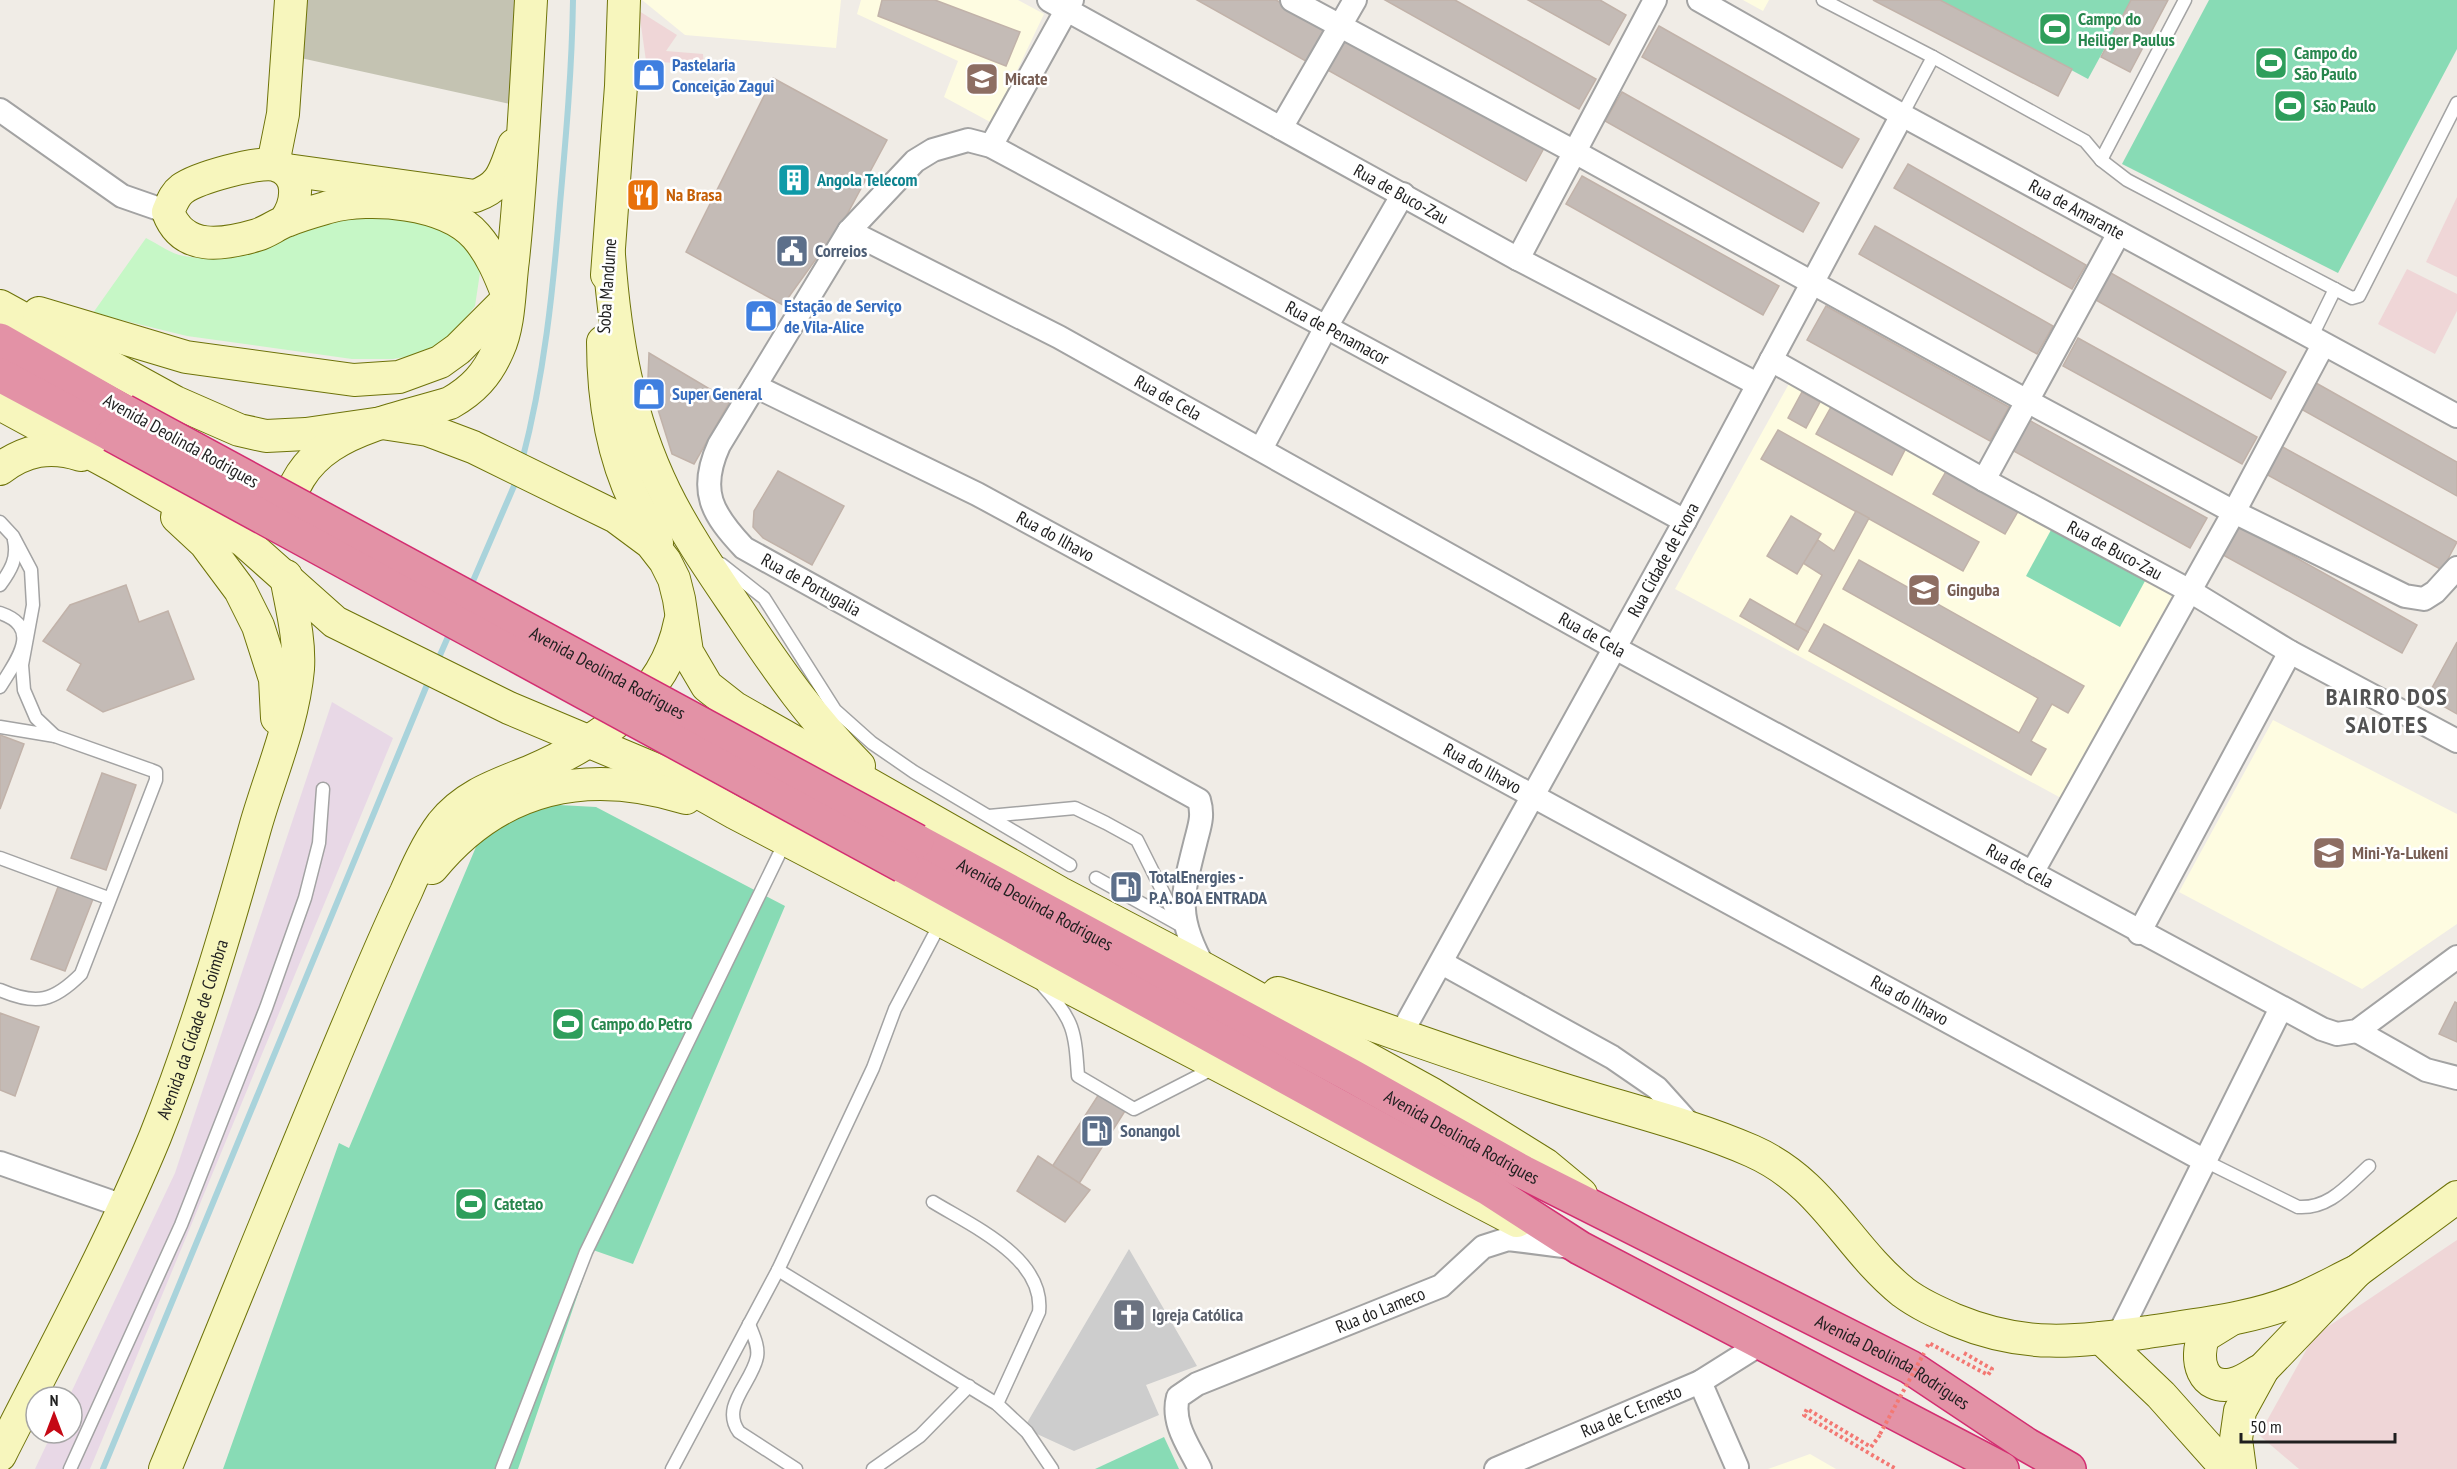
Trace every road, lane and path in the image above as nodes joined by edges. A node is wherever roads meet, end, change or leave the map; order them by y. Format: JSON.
{"nodes":[{"id":1,"x":291,"y":0,"type":"edge"},
{"id":2,"x":531,"y":0,"type":"edge"},
{"id":3,"x":624,"y":0,"type":"edge"},
{"id":4,"x":1292,"y":0,"type":"edge"},
{"id":5,"x":1355,"y":0,"type":"edge"},
{"id":6,"x":1655,"y":0,"type":"edge"},
{"id":7,"x":1699,"y":0,"type":"edge"},
{"id":8,"x":1823,"y":0,"type":"edge"},
{"id":9,"x":2185,"y":0,"type":"edge"},
{"id":10,"x":1062,"y":3,"type":"edge"},
{"id":11,"x":1340,"y":27,"type":"junction"},
{"id":12,"x":1933,"y":57,"type":"junction"},
{"id":13,"x":2457,"y":103,"type":"edge"},
{"id":14,"x":0,"y":111,"type":"edge"},
{"id":15,"x":1902,"y":115,"type":"junction"},
{"id":16,"x":525,"y":117,"type":"junction"},
{"id":17,"x":1281,"y":128,"type":"junction"},
{"id":18,"x":991,"y":146,"type":"junction"},
{"id":19,"x":1574,"y":151,"type":"junction"},
{"id":20,"x":2101,"y":160,"type":"junction"},
{"id":21,"x":280,"y":167,"type":"junction"},
{"id":22,"x":1403,"y":194,"type":"junction"},
{"id":23,"x":168,"y":212,"type":"junction"},
{"id":24,"x":285,"y":221,"type":"junction"},
{"id":25,"x":849,"y":231,"type":"junction"},
{"id":26,"x":2119,"y":233,"type":"junction"},
{"id":27,"x":609,"y":255,"type":"junction"},
{"id":28,"x":1518,"y":259,"type":"junction"},
{"id":29,"x":1812,"y":281,"type":"junction"},
{"id":30,"x":2335,"y":289,"type":"junction"},
{"id":31,"x":508,"y":298,"type":"junction"},
{"id":32,"x":0,"y":302,"type":"edge"},
{"id":33,"x":0,"y":306,"type":"edge"},
{"id":34,"x":1326,"y":327,"type":"junction"},
{"id":35,"x":0,"y":340,"type":"edge"},
{"id":36,"x":2317,"y":342,"type":"junction"},
{"id":37,"x":1771,"y":360,"type":"junction"},
{"id":38,"x":0,"y":375,"type":"edge"},
{"id":39,"x":1757,"y":384,"type":"junction"},
{"id":40,"x":755,"y":386,"type":"junction"},
{"id":41,"x":2027,"y":401,"type":"junction"},
{"id":42,"x":0,"y":404,"type":"edge"},
{"id":43,"x":2457,"y":416,"type":"edge"},
{"id":44,"x":118,"y":423,"type":"junction"},
{"id":45,"x":382,"y":423,"type":"junction"},
{"id":46,"x":1261,"y":449,"type":"junction"},
{"id":47,"x":116,"y":467,"type":"junction"},
{"id":48,"x":0,"y":470,"type":"edge"},
{"id":49,"x":1984,"y":480,"type":"junction"},
{"id":50,"x":2234,"y":512,"type":"junction"},
{"id":51,"x":1685,"y":521,"type":"junction"},
{"id":52,"x":0,"y":522,"type":"edge"},
{"id":53,"x":13,"y":536,"type":"junction"},
{"id":54,"x":696,"y":545,"type":"junction"},
{"id":55,"x":665,"y":561,"type":"junction"},
{"id":56,"x":2457,"y":568,"type":"edge"},
{"id":57,"x":287,"y":579,"type":"junction"},
{"id":58,"x":0,"y":585,"type":"edge"},
{"id":59,"x":2190,"y":591,"type":"junction"},
{"id":60,"x":0,"y":614,"type":"edge"},
{"id":61,"x":681,"y":619,"type":"junction"},
{"id":62,"x":25,"y":646,"type":"junction"},
{"id":63,"x":1615,"y":648,"type":"junction"},
{"id":64,"x":2290,"y":652,"type":"junction"},
{"id":65,"x":0,"y":687,"type":"edge"},
{"id":66,"x":0,"y":727,"type":"edge"},
{"id":67,"x":55,"y":736,"type":"junction"},
{"id":68,"x":2457,"y":741,"type":"edge"},
{"id":69,"x":586,"y":743,"type":"junction"},
{"id":70,"x":323,"y":789,"type":"dead end"},
{"id":71,"x":1533,"y":797,"type":"junction"},
{"id":72,"x":735,"y":813,"type":"junction"},
{"id":73,"x":989,"y":816,"type":"junction"},
{"id":74,"x":258,"y":819,"type":"junction"},
{"id":75,"x":787,"y":839,"type":"junction"},
{"id":76,"x":918,"y":843,"type":"junction"},
{"id":77,"x":0,"y":858,"type":"edge"},
{"id":78,"x":1070,"y":865,"type":"dead end"},
{"id":79,"x":2032,"y":873,"type":"junction"},
{"id":80,"x":1096,"y":878,"type":"dead end"},
{"id":81,"x":108,"y":898,"type":"junction"},
{"id":82,"x":396,"y":914,"type":"junction"},
{"id":83,"x":942,"y":921,"type":"junction"},
{"id":84,"x":1183,"y":926,"type":"junction"},
{"id":85,"x":2139,"y":933,"type":"junction"},
{"id":86,"x":2457,"y":957,"type":"edge"},
{"id":87,"x":1019,"y":961,"type":"junction"},
{"id":88,"x":1442,"y":963,"type":"junction"},
{"id":89,"x":1205,"y":969,"type":"junction"},
{"id":90,"x":0,"y":990,"type":"edge"},
{"id":91,"x":2282,"y":1008,"type":"junction"},
{"id":92,"x":2347,"y":1033,"type":"junction"},
{"id":93,"x":1401,"y":1034,"type":"junction"},
{"id":94,"x":1218,"y":1066,"type":"junction"},
{"id":95,"x":2457,"y":1078,"type":"edge"},
{"id":96,"x":1696,"y":1131,"type":"junction"},
{"id":97,"x":2205,"y":1161,"type":"junction"},
{"id":98,"x":0,"y":1163,"type":"edge"},
{"id":99,"x":2369,"y":1166,"type":"dead end"},
{"id":100,"x":2457,"y":1197,"type":"edge"},
{"id":101,"x":933,"y":1202,"type":"dead end"},
{"id":102,"x":123,"y":1206,"type":"junction"},
{"id":103,"x":1603,"y":1213,"type":"junction"},
{"id":104,"x":1580,"y":1248,"type":"junction"},
{"id":105,"x":778,"y":1270,"type":"junction"},
{"id":106,"x":2357,"y":1270,"type":"junction"},
{"id":107,"x":2230,"y":1320,"type":"junction"},
{"id":108,"x":749,"y":1324,"type":"junction"},
{"id":109,"x":2109,"y":1337,"type":"junction"},
{"id":110,"x":1762,"y":1343,"type":"junction"},
{"id":111,"x":1929,"y":1343,"type":"dead end"},
{"id":112,"x":1924,"y":1353,"type":"dead end"},
{"id":113,"x":2263,"y":1369,"type":"junction"},
{"id":114,"x":1988,"y":1375,"type":"dead end"},
{"id":115,"x":1700,"y":1382,"type":"junction"},
{"id":116,"x":969,"y":1386,"type":"junction"},
{"id":117,"x":997,"y":1404,"type":"junction"},
{"id":118,"x":0,"y":1455,"type":"edge"},
{"id":119,"x":1737,"y":1467,"type":"dead end"},
{"id":120,"x":70,"y":1469,"type":"edge"},
{"id":121,"x":165,"y":1469,"type":"edge"},
{"id":122,"x":502,"y":1469,"type":"edge"},
{"id":123,"x":672,"y":1469,"type":"edge"},
{"id":124,"x":796,"y":1469,"type":"edge"},
{"id":125,"x":873,"y":1469,"type":"edge"},
{"id":126,"x":1052,"y":1469,"type":"edge"},
{"id":127,"x":1200,"y":1469,"type":"edge"},
{"id":128,"x":1496,"y":1469,"type":"edge"},
{"id":129,"x":1896,"y":1469,"type":"edge"},
{"id":130,"x":2002,"y":1469,"type":"edge"},
{"id":131,"x":2069,"y":1469,"type":"edge"},
{"id":132,"x":2227,"y":1469,"type":"edge"},
{"id":133,"x":2240,"y":1469,"type":"edge"}],
"edges":[{"from":1,"to":21,"type":"main road"},
{"from":2,"to":16,"type":"main road"},
{"from":3,"to":27,"type":"main road","name":"Soba Mandume"},
{"from":4,"to":11,"type":"street"},
{"from":5,"to":11,"type":"street"},
{"from":6,"to":19,"type":"street"},
{"from":7,"to":15,"type":"street","name":"Rua de Amarante"},
{"from":8,"to":12,"type":"lane"},
{"from":9,"to":20,"type":"lane"},
{"from":10,"to":17,"type":"street","name":"Rua de Buco-Zau"},
{"from":10,"to":18,"type":"street"},
{"from":11,"to":17,"type":"street"},
{"from":11,"to":19,"type":"street"},
{"from":12,"to":15,"type":"lane"},
{"from":12,"to":20,"type":"lane"},
{"from":13,"to":30,"type":"lane"},
{"from":14,"to":23,"type":"street"},
{"from":15,"to":26,"type":"street","name":"Rua de Amarante"},
{"from":15,"to":29,"type":"street","name":"Rua Cidade de Evora"},
{"from":16,"to":21,"type":"main road"},
{"from":16,"to":31,"type":"main road"},
{"from":17,"to":22,"type":"street","name":"Rua de Buco-Zau"},
{"from":18,"to":25,"type":"street","name":"Rua de Portugalia"},
{"from":18,"to":34,"type":"street","name":"Rua de Penamacor"},
{"from":19,"to":28,"type":"street"},
{"from":19,"to":29,"type":"street"},
{"from":20,"to":30,"type":"lane"},
{"from":21,"to":23,"type":"main road"},
{"from":21,"to":24,"type":"main road"},
{"from":22,"to":28,"type":"street","name":"Rua de Buco-Zau"},
{"from":22,"to":34,"type":"street"},
{"from":23,"to":24,"type":"main road"},
{"from":24,"to":31,"type":"main road"},
{"from":25,"to":40,"type":"street","name":"Rua de Portugalia"},
{"from":25,"to":46,"type":"street","name":"Rua de Cela"},
{"from":26,"to":36,"type":"street","name":"Rua de Amarante"},
{"from":26,"to":41,"type":"street"},
{"from":27,"to":54,"type":"main road"},
{"from":27,"to":55,"type":"main road","name":"Soba Mandume"},
{"from":28,"to":39,"type":"street","name":"Rua de Buco-Zau"},
{"from":29,"to":37,"type":"street","name":"Rua Cidade de Evora"},
{"from":29,"to":41,"type":"street"},
{"from":30,"to":36,"type":"lane"},
{"from":31,"to":32,"type":"main road"},
{"from":31,"to":45,"type":"main road"},
{"from":33,"to":45,"type":"main road"},
{"from":34,"to":46,"type":"street"},
{"from":34,"to":51,"type":"street","name":"Rua de Penamacor"},
{"from":35,"to":44,"type":"highway","name":"Avenida Deolinda Rodrigues"},
{"from":36,"to":43,"type":"street","name":"Rua de Amarante"},
{"from":36,"to":50,"type":"street"},
{"from":37,"to":39,"type":"street","name":"Rua Cidade de Evora"},
{"from":37,"to":49,"type":"street","name":"Rua de Buco-Zau"},
{"from":38,"to":44,"type":"highway","name":"Avenida Deolinda Rodrigues"},
{"from":39,"to":51,"type":"street","name":"Rua Cidade de Evora"},
{"from":40,"to":71,"type":"street","name":"Rua do Ilhavo"},
{"from":40,"to":84,"type":"street","name":"Rua de Portugalia"},
{"from":41,"to":49,"type":"street"},
{"from":41,"to":50,"type":"street"},
{"from":42,"to":47,"type":"main road"},
{"from":44,"to":76,"type":"highway","name":"Avenida Deolinda Rodrigues","bridge":true},
{"from":45,"to":55,"type":"main road"},
{"from":45,"to":57,"type":"main road","name":"Avenida da Cidade de Coimbra"},
{"from":46,"to":63,"type":"street","name":"Rua de Cela"},
{"from":47,"to":48,"type":"main road"},
{"from":47,"to":57,"type":"main road"},
{"from":47,"to":74,"type":"main road"},
{"from":49,"to":59,"type":"street","name":"Rua de Buco-Zau"},
{"from":50,"to":56,"type":"street"},
{"from":50,"to":59,"type":"street"},
{"from":51,"to":63,"type":"street","name":"Rua Cidade de Evora"},
{"from":52,"to":53,"type":"lane"},
{"from":53,"to":58,"type":"lane"},
{"from":53,"to":62,"type":"lane"},
{"from":54,"to":73,"type":"lane"},
{"from":54,"to":76,"type":"main road"},
{"from":55,"to":61,"type":"main road","name":"Soba Mandume"},
{"from":57,"to":69,"type":"main road"},
{"from":57,"to":74,"type":"main road","name":"Avenida da Cidade de Coimbra"},
{"from":59,"to":64,"type":"street","name":"Rua de Buco-Zau"},
{"from":59,"to":79,"type":"street"},
{"from":60,"to":62,"type":"lane"},
{"from":61,"to":69,"type":"main road"},
{"from":61,"to":76,"type":"main road","name":"Soba Mandume"},
{"from":62,"to":65,"type":"lane"},
{"from":62,"to":67,"type":"lane"},
{"from":63,"to":71,"type":"street","name":"Rua Cidade de Evora"},
{"from":63,"to":79,"type":"street","name":"Rua de Cela"},
{"from":64,"to":68,"type":"street","name":"Rua de Buco-Zau"},
{"from":64,"to":85,"type":"street"},
{"from":66,"to":67,"type":"lane"},
{"from":67,"to":81,"type":"lane"},
{"from":69,"to":72,"type":"main road"},
{"from":69,"to":82,"type":"main road"},
{"from":70,"to":120,"type":"lane"},
{"from":71,"to":88,"type":"street","name":"Rua Cidade de Evora"},
{"from":71,"to":97,"type":"street","name":"Rua do Ilhavo"},
{"from":72,"to":75,"type":"main road"},
{"from":72,"to":82,"type":"main road"},
{"from":73,"to":78,"type":"lane"},
{"from":73,"to":84,"type":"lane"},
{"from":74,"to":102,"type":"main road","name":"Avenida da Cidade de Coimbra"},
{"from":75,"to":83,"type":"main road"},
{"from":75,"to":122,"type":"lane"},
{"from":76,"to":89,"type":"main road"},
{"from":76,"to":103,"type":"highway","name":"Avenida Deolinda Rodrigues"},
{"from":76,"to":104,"type":"highway","name":"Avenida Deolinda Rodrigues"},
{"from":77,"to":81,"type":"lane"},
{"from":79,"to":85,"type":"street","name":"Rua de Cela"},
{"from":80,"to":84,"type":"lane"},
{"from":81,"to":90,"type":"lane"},
{"from":82,"to":121,"type":"main road"},
{"from":83,"to":87,"type":"main road"},
{"from":83,"to":105,"type":"lane"},
{"from":84,"to":89,"type":"street","name":"Rua de Portugalia"},
{"from":85,"to":91,"type":"street","name":"Rua de Cela"},
{"from":86,"to":92,"type":"street"},
{"from":87,"to":94,"type":"main road"},
{"from":87,"to":94,"type":"lane"},
{"from":88,"to":93,"type":"street","name":"Rua Cidade de Evora"},
{"from":88,"to":96,"type":"street"},
{"from":89,"to":93,"type":"main road"},
{"from":89,"to":103,"type":"main road"},
{"from":91,"to":92,"type":"street","name":"Rua de Cela"},
{"from":91,"to":97,"type":"street"},
{"from":92,"to":95,"type":"street","name":"Rua de Cela"},
{"from":93,"to":96,"type":"main road"},
{"from":94,"to":104,"type":"main road"},
{"from":96,"to":109,"type":"main road"},
{"from":97,"to":99,"type":"lane"},
{"from":97,"to":109,"type":"street"},
{"from":98,"to":102,"type":"street"},
{"from":100,"to":106,"type":"main road"},
{"from":101,"to":117,"type":"lane"},
{"from":102,"to":118,"type":"main road","name":"Avenida da Cidade de Coimbra"},
{"from":103,"to":131,"type":"highway","name":"Avenida Deolinda Rodrigues"},
{"from":104,"to":110,"type":"highway","name":"Avenida Deolinda Rodrigues"},
{"from":104,"to":127,"type":"street","name":"Rua do Lameco"},
{"from":105,"to":108,"type":"lane"},
{"from":105,"to":116,"type":"lane"},
{"from":106,"to":107,"type":"main road"},
{"from":106,"to":113,"type":"main road"},
{"from":107,"to":109,"type":"main road"},
{"from":107,"to":113,"type":"main road"},
{"from":108,"to":123,"type":"lane"},
{"from":108,"to":124,"type":"lane"},
{"from":109,"to":132,"type":"main road"},
{"from":110,"to":115,"type":"street","name":"Rua de C. Ernesto"},
{"from":110,"to":130,"type":"highway","name":"Avenida Deolinda Rodrigues"},
{"from":111,"to":114,"type":"path"},
{"from":112,"to":129,"type":"path","bridge":true},
{"from":113,"to":133,"type":"main road"},
{"from":115,"to":119,"type":"street"},
{"from":115,"to":128,"type":"street","name":"Rua de C. Ernesto"},
{"from":116,"to":117,"type":"lane"},
{"from":116,"to":125,"type":"lane"},
{"from":117,"to":126,"type":"lane"}]}
